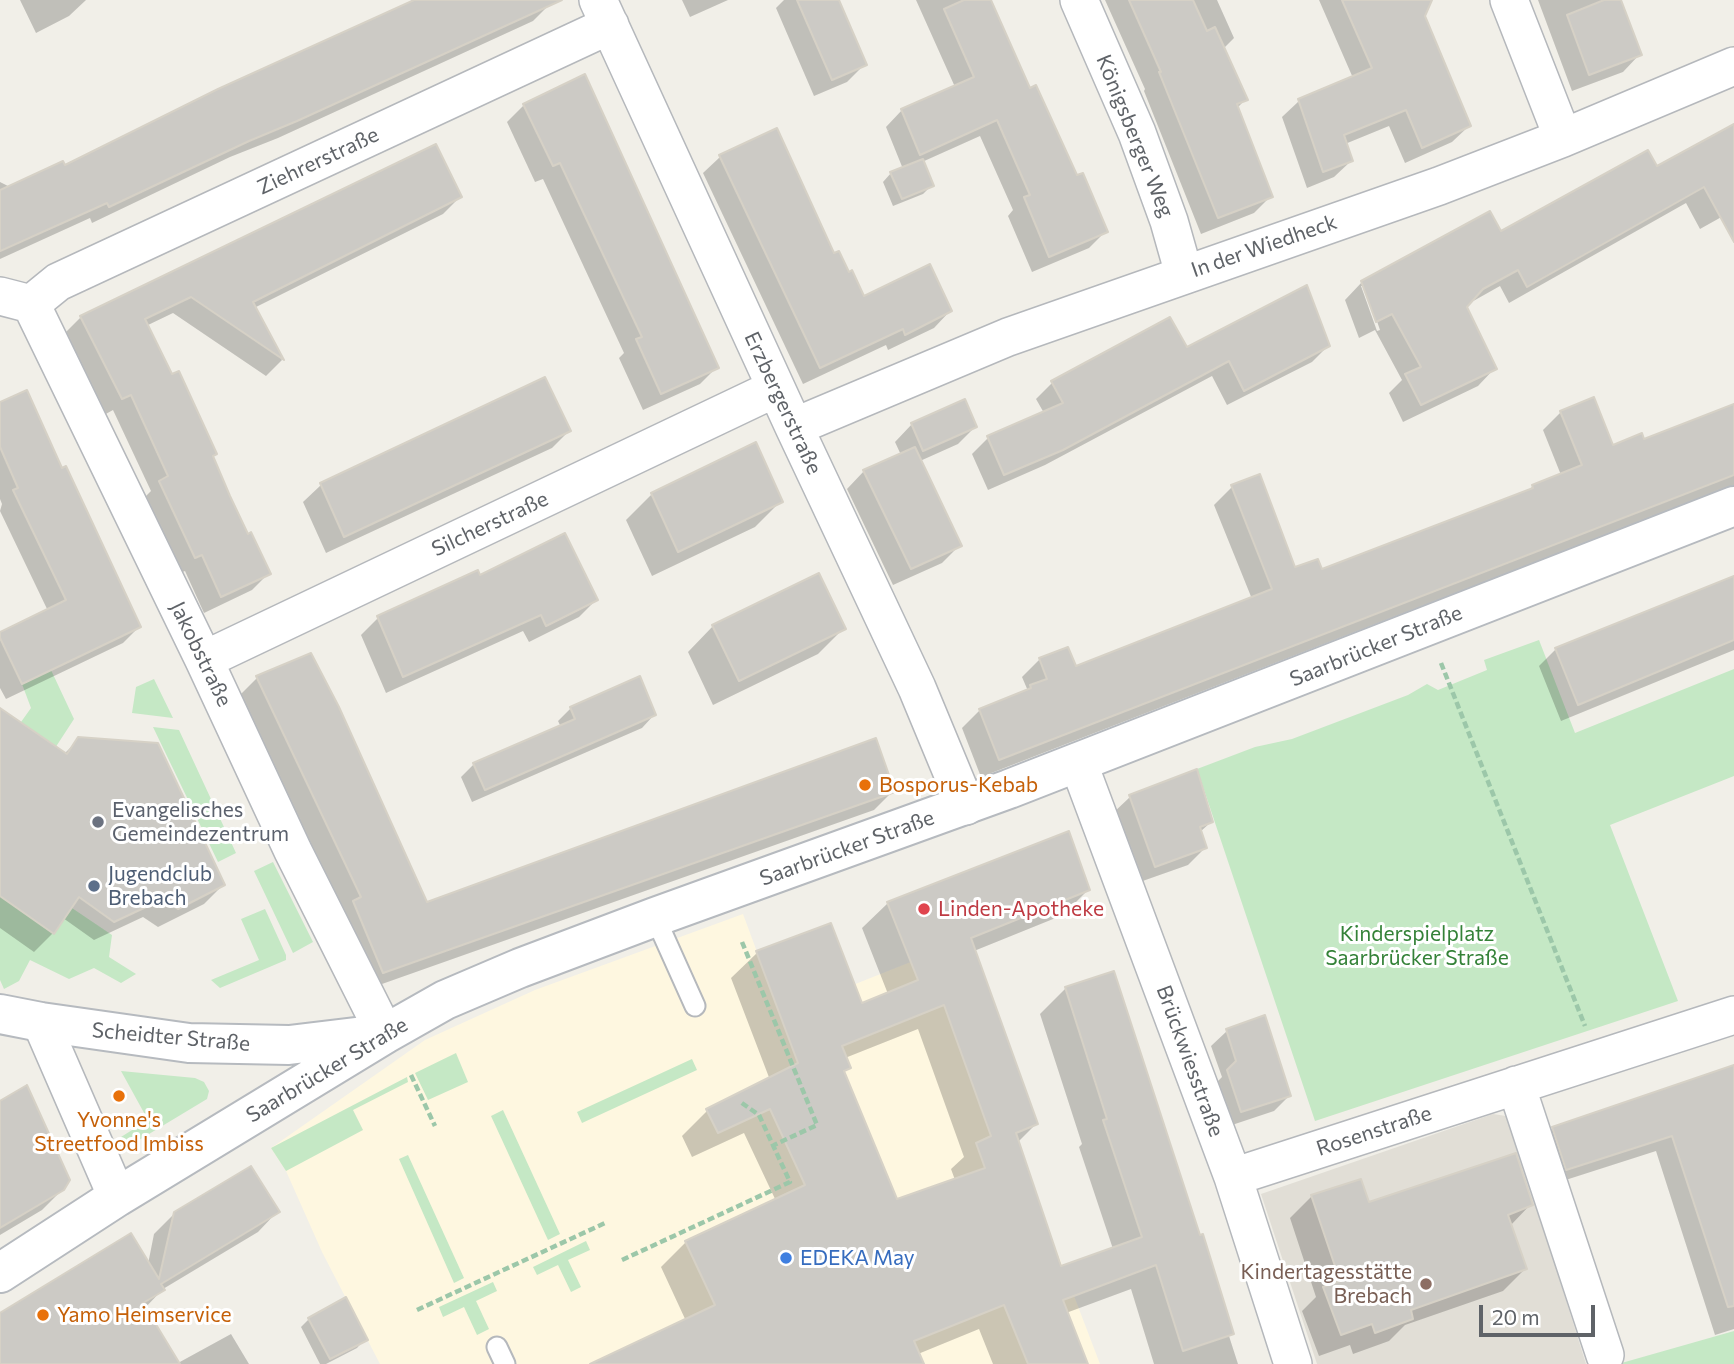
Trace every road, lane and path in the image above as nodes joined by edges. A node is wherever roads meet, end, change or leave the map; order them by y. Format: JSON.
{"nodes":[{"id":1,"x":1079,"y":0,"type":"edge"},
{"id":2,"x":1509,"y":0,"type":"edge"},
{"id":3,"x":604,"y":13,"type":"edge"},
{"id":4,"x":1734,"y":66,"type":"edge"},
{"id":5,"x":1563,"y":138,"type":"junction"},
{"id":6,"x":1184,"y":274,"type":"junction"},
{"id":7,"x":15,"y":300,"type":"edge"},
{"id":8,"x":776,"y":388,"type":"junction"},
{"id":9,"x":794,"y":427,"type":"junction"},
{"id":10,"x":1734,"y":506,"type":"edge"},
{"id":11,"x":204,"y":660,"type":"junction"},
{"id":12,"x":1446,"y":675,"type":"dead end"},
{"id":13,"x":1078,"y":762,"type":"junction"},
{"id":14,"x":966,"y":806,"type":"junction"},
{"id":15,"x":655,"y":917,"type":"junction"},
{"id":16,"x":742,"y":942,"type":"dead end"},
{"id":17,"x":695,"y":1006,"type":"dead end"},
{"id":18,"x":0,"y":1014,"type":"edge"},
{"id":19,"x":1734,"y":1015,"type":"edge"},
{"id":20,"x":41,"y":1022,"type":"junction"},
{"id":21,"x":385,"y":1034,"type":"junction"},
{"id":22,"x":1597,"y":1059,"type":"junction"},
{"id":23,"x":411,"y":1074,"type":"dead end"},
{"id":24,"x":1516,"y":1085,"type":"junction"},
{"id":25,"x":739,"y":1101,"type":"dead end"},
{"id":26,"x":435,"y":1126,"type":"dead end"},
{"id":27,"x":774,"y":1144,"type":"junction"},
{"id":28,"x":1233,"y":1177,"type":"junction"},
{"id":29,"x":117,"y":1197,"type":"junction"},
{"id":30,"x":605,"y":1223,"type":"dead end"},
{"id":31,"x":621,"y":1260,"type":"dead end"},
{"id":32,"x":0,"y":1273,"type":"edge"},
{"id":33,"x":417,"y":1310,"type":"dead end"},
{"id":34,"x":1605,"y":1354,"type":"dead end"},
{"id":35,"x":1293,"y":1364,"type":"edge"}],
"edges":[{"from":1,"to":6,"type":"street","name":"Königsberger Weg"},
{"from":2,"to":5,"type":"street"},
{"from":3,"to":7,"type":"street","name":"Ziehrerstraße"},
{"from":3,"to":8,"type":"street","name":"Erzbergerstraße"},
{"from":4,"to":5,"type":"street","name":"In der Wiedheck"},
{"from":5,"to":6,"type":"street","name":"In der Wiedheck"},
{"from":6,"to":9,"type":"street","name":"In der Wiedheck"},
{"from":7,"to":11,"type":"street","name":"Jakobstraße"},
{"from":8,"to":9,"type":"street","name":"Erzbergerstraße"},
{"from":8,"to":11,"type":"street","name":"Silcherstraße"},
{"from":9,"to":14,"type":"street","name":"Erzbergerstraße"},
{"from":10,"to":13,"type":"main road","name":"Saarbrücker Straße"},
{"from":11,"to":21,"type":"street","name":"Jakobstraße"},
{"from":12,"to":22,"type":"path"},
{"from":13,"to":14,"type":"main road","name":"Saarbrücker Straße"},
{"from":13,"to":28,"type":"street","name":"Brückwiesstraße"},
{"from":14,"to":15,"type":"main road","name":"Saarbrücker Straße"},
{"from":15,"to":17,"type":"lane"},
{"from":15,"to":21,"type":"main road","name":"Saarbrücker Straße"},
{"from":16,"to":27,"type":"path"},
{"from":18,"to":20,"type":"main road","name":"Scheidter Straße"},
{"from":19,"to":22,"type":"street","name":"Rosenstraße"},
{"from":20,"to":21,"type":"main road","name":"Scheidter Straße"},
{"from":20,"to":29,"type":"street"},
{"from":21,"to":29,"type":"main road","name":"Saarbrücker Straße"},
{"from":22,"to":24,"type":"street","name":"Rosenstraße"},
{"from":23,"to":26,"type":"path"},
{"from":24,"to":28,"type":"street","name":"Rosenstraße"},
{"from":24,"to":34,"type":"street"},
{"from":25,"to":27,"type":"path"},
{"from":27,"to":31,"type":"path"},
{"from":28,"to":35,"type":"street","name":"Brückwiesstraße"},
{"from":29,"to":32,"type":"main road","name":"Saarbrücker Straße"},
{"from":30,"to":33,"type":"path"}]}
